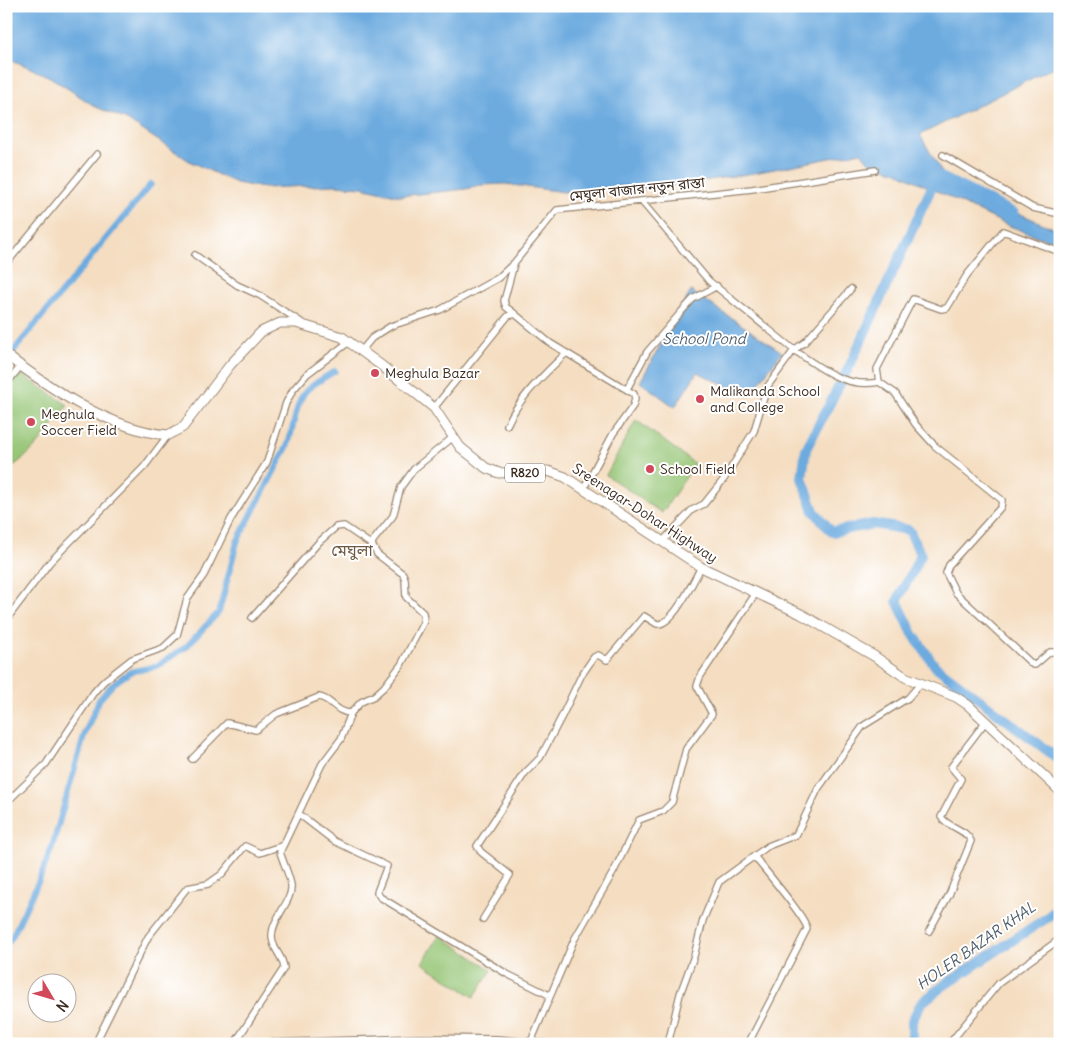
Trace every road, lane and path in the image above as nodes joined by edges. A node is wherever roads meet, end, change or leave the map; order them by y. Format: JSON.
{"nodes":[{"id":1,"x":97,"y":154,"type":"dead end"},
{"id":2,"x":943,"y":155,"type":"dead end"},
{"id":3,"x":875,"y":170,"type":"dead end"},
{"id":4,"x":642,"y":202,"type":"junction"},
{"id":5,"x":1060,"y":214,"type":"edge"},
{"id":6,"x":1060,"y":252,"type":"edge"},
{"id":7,"x":194,"y":255,"type":"dead end"},
{"id":8,"x":514,"y":263,"type":"junction"},
{"id":9,"x":6,"y":264,"type":"edge"},
{"id":10,"x":717,"y":286,"type":"junction"},
{"id":11,"x":851,"y":289,"type":"dead end"},
{"id":12,"x":515,"y":314,"type":"junction"},
{"id":13,"x":304,"y":324,"type":"junction"},
{"id":14,"x":350,"y":341,"type":"junction"},
{"id":15,"x":362,"y":350,"type":"junction"},
{"id":16,"x":794,"y":350,"type":"junction"},
{"id":17,"x":566,"y":353,"type":"junction"},
{"id":18,"x":6,"y":355,"type":"edge"},
{"id":19,"x":19,"y":365,"type":"junction"},
{"id":20,"x":879,"y":382,"type":"junction"},
{"id":21,"x":6,"y":384,"type":"edge"},
{"id":22,"x":627,"y":389,"type":"junction"},
{"id":23,"x":434,"y":408,"type":"junction"},
{"id":24,"x":507,"y":425,"type":"dead end"},
{"id":25,"x":168,"y":435,"type":"junction"},
{"id":26,"x":452,"y":438,"type":"junction"},
{"id":27,"x":584,"y":488,"type":"junction"},
{"id":28,"x":662,"y":542,"type":"junction"},
{"id":29,"x":372,"y":545,"type":"junction"},
{"id":30,"x":701,"y":567,"type":"junction"},
{"id":31,"x":756,"y":593,"type":"junction"},
{"id":32,"x":252,"y":618,"type":"dead end"},
{"id":33,"x":6,"y":620,"type":"edge"},
{"id":34,"x":1060,"y":652,"type":"edge"},
{"id":35,"x":920,"y":684,"type":"junction"},
{"id":36,"x":351,"y":713,"type":"junction"},
{"id":37,"x":986,"y":721,"type":"junction"},
{"id":38,"x":192,"y":759,"type":"dead end"},
{"id":39,"x":1060,"y":791,"type":"edge"},
{"id":40,"x":6,"y":803,"type":"edge"},
{"id":41,"x":299,"y":814,"type":"junction"},
{"id":42,"x":281,"y":846,"type":"junction"},
{"id":43,"x":754,"y":856,"type":"junction"},
{"id":44,"x":483,"y":919,"type":"dead end"},
{"id":45,"x":929,"y":931,"type":"dead end"},
{"id":46,"x":1060,"y":939,"type":"edge"},
{"id":47,"x":549,"y":995,"type":"junction"},
{"id":48,"x":233,"y":1043,"type":"edge"},
{"id":49,"x":530,"y":1043,"type":"edge"},
{"id":50,"x":95,"y":1044,"type":"edge"},
{"id":51,"x":552,"y":1044,"type":"edge"},
{"id":52,"x":668,"y":1044,"type":"edge"},
{"id":53,"x":748,"y":1044,"type":"edge"},
{"id":54,"x":949,"y":1044,"type":"edge"}],
"edges":[{"from":1,"to":9,"type":"street"},
{"from":2,"to":5,"type":"street"},
{"from":3,"to":4,"type":"street","name":"মেঘুলা বাজার নতুন রাস্তা"},
{"from":4,"to":8,"type":"street","name":"মেঘুলা বাজার নতুন রাস্তা"},
{"from":4,"to":10,"type":"street"},
{"from":6,"to":20,"type":"street"},
{"from":7,"to":13,"type":"street"},
{"from":8,"to":12,"type":"street"},
{"from":8,"to":15,"type":"street","name":"মেঘুলা বাজার নতুন রাস্তা"},
{"from":10,"to":16,"type":"street"},
{"from":10,"to":22,"type":"street"},
{"from":11,"to":16,"type":"street"},
{"from":12,"to":17,"type":"street"},
{"from":12,"to":23,"type":"street"},
{"from":13,"to":14,"type":"main road","name":"Sreenagar-Dohar Highway","number":"R820"},
{"from":13,"to":25,"type":"main road","name":"Sreenagar-Dohar Highway","number":"R820"},
{"from":14,"to":15,"type":"main road","name":"Sreenagar-Dohar Highway","number":"R820"},
{"from":14,"to":40,"type":"street"},
{"from":15,"to":23,"type":"main road","name":"Sreenagar-Dohar Highway","number":"R820"},
{"from":16,"to":20,"type":"street"},
{"from":16,"to":28,"type":"street"},
{"from":17,"to":22,"type":"street"},
{"from":17,"to":24,"type":"street"},
{"from":18,"to":19,"type":"main road"},
{"from":19,"to":21,"type":"street"},
{"from":19,"to":25,"type":"main road"},
{"from":20,"to":34,"type":"street"},
{"from":22,"to":27,"type":"street"},
{"from":23,"to":26,"type":"main road","name":"Sreenagar-Dohar Highway","number":"R820"},
{"from":25,"to":33,"type":"street"},
{"from":26,"to":27,"type":"main road","name":"Sreenagar-Dohar Highway","number":"R820"},
{"from":26,"to":29,"type":"street"},
{"from":27,"to":28,"type":"main road","name":"Sreenagar-Dohar Highway","number":"R820"},
{"from":28,"to":30,"type":"main road","name":"Sreenagar-Dohar Highway","number":"R820"},
{"from":29,"to":32,"type":"street"},
{"from":29,"to":36,"type":"street"},
{"from":30,"to":31,"type":"main road","name":"Sreenagar-Dohar Highway","number":"R820"},
{"from":30,"to":44,"type":"street"},
{"from":31,"to":35,"type":"main road","name":"Sreenagar-Dohar Highway","number":"R820"},
{"from":31,"to":47,"type":"street"},
{"from":35,"to":37,"type":"main road","name":"Sreenagar-Dohar Highway","number":"R820"},
{"from":35,"to":43,"type":"street"},
{"from":36,"to":38,"type":"street"},
{"from":36,"to":41,"type":"street"},
{"from":37,"to":39,"type":"main road","name":"Sreenagar-Dohar Highway","number":"R820"},
{"from":37,"to":45,"type":"street"},
{"from":41,"to":42,"type":"street"},
{"from":41,"to":47,"type":"street"},
{"from":42,"to":48,"type":"street"},
{"from":42,"to":50,"type":"street"},
{"from":43,"to":52,"type":"street"},
{"from":43,"to":53,"type":"street"},
{"from":46,"to":54,"type":"street"},
{"from":47,"to":49,"type":"street"},
{"from":48,"to":49,"type":"street"},
{"from":49,"to":51,"type":"street"}]}
